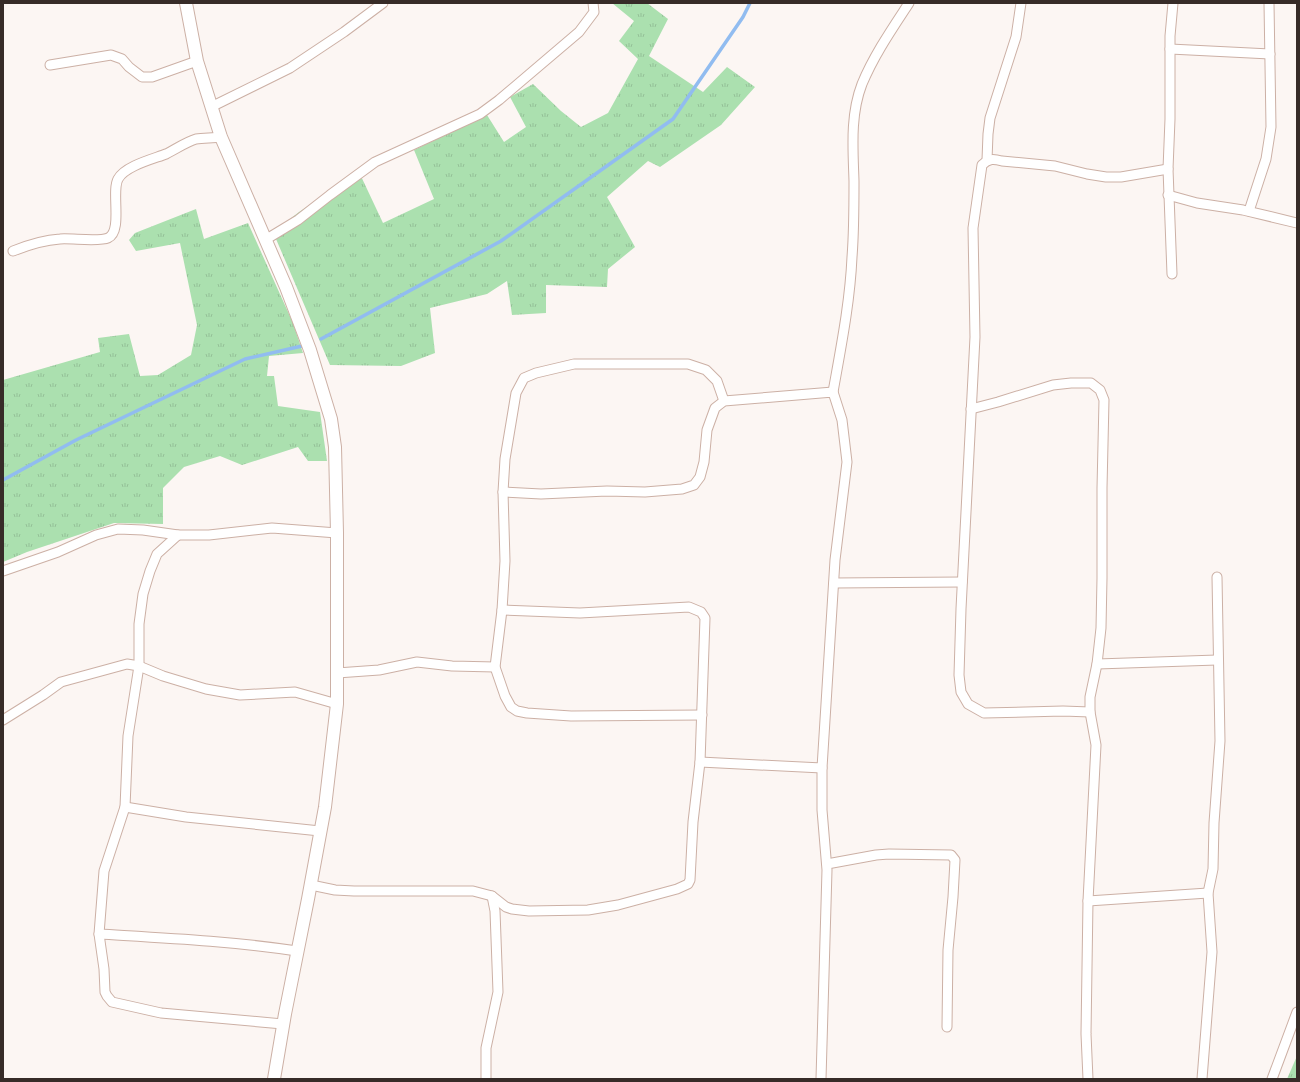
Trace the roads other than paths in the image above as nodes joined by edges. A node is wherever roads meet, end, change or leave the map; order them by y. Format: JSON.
{"nodes":[{"id":1,"x":186,"y":3,"type":"edge"},
{"id":2,"x":383,"y":3,"type":"edge"},
{"id":3,"x":593,"y":3,"type":"edge"},
{"id":4,"x":909,"y":3,"type":"edge"},
{"id":5,"x":1021,"y":3,"type":"edge"},
{"id":6,"x":1173,"y":3,"type":"edge"},
{"id":7,"x":1269,"y":3,"type":"edge"},
{"id":8,"x":1170,"y":49,"type":"junction"},
{"id":9,"x":1270,"y":54,"type":"junction"},
{"id":10,"x":197,"y":61,"type":"junction"},
{"id":11,"x":50,"y":65,"type":"dead end"},
{"id":12,"x":212,"y":107,"type":"junction"},
{"id":13,"x":220,"y":137,"type":"junction"},
{"id":14,"x":987,"y":160,"type":"junction"},
{"id":15,"x":1168,"y":169,"type":"junction"},
{"id":16,"x":1168,"y":195,"type":"junction"},
{"id":17,"x":1248,"y":211,"type":"junction"},
{"id":18,"x":1297,"y":224,"type":"edge"},
{"id":19,"x":266,"y":240,"type":"junction"},
{"id":20,"x":13,"y":251,"type":"dead end"},
{"id":21,"x":1172,"y":274,"type":"dead end"},
{"id":22,"x":833,"y":392,"type":"junction"},
{"id":23,"x":724,"y":401,"type":"junction"},
{"id":24,"x":971,"y":409,"type":"junction"},
{"id":25,"x":503,"y":492,"type":"junction"},
{"id":26,"x":337,"y":533,"type":"junction"},
{"id":27,"x":178,"y":535,"type":"junction"},
{"id":28,"x":3,"y":571,"type":"edge"},
{"id":29,"x":1217,"y":577,"type":"dead end"},
{"id":30,"x":962,"y":582,"type":"junction"},
{"id":31,"x":834,"y":583,"type":"junction"},
{"id":32,"x":502,"y":610,"type":"junction"},
{"id":33,"x":1217,"y":660,"type":"junction"},
{"id":34,"x":1097,"y":664,"type":"junction"},
{"id":35,"x":139,"y":666,"type":"junction"},
{"id":36,"x":495,"y":667,"type":"junction"},
{"id":37,"x":337,"y":673,"type":"junction"},
{"id":38,"x":337,"y":704,"type":"junction"},
{"id":39,"x":1090,"y":712,"type":"junction"},
{"id":40,"x":702,"y":715,"type":"junction"},
{"id":41,"x":3,"y":720,"type":"edge"},
{"id":42,"x":700,"y":762,"type":"junction"},
{"id":43,"x":822,"y":768,"type":"junction"},
{"id":44,"x":125,"y":807,"type":"junction"},
{"id":45,"x":320,"y":831,"type":"junction"},
{"id":46,"x":827,"y":864,"type":"junction"},
{"id":47,"x":311,"y":885,"type":"junction"},
{"id":48,"x":1208,"y":893,"type":"junction"},
{"id":49,"x":492,"y":896,"type":"junction"},
{"id":50,"x":1088,"y":901,"type":"junction"},
{"id":51,"x":99,"y":934,"type":"junction"},
{"id":52,"x":297,"y":952,"type":"junction"},
{"id":53,"x":1297,"y":1012,"type":"edge"},
{"id":54,"x":283,"y":1024,"type":"junction"},
{"id":55,"x":947,"y":1027,"type":"dead end"},
{"id":56,"x":274,"y":1079,"type":"edge"},
{"id":57,"x":486,"y":1079,"type":"edge"},
{"id":58,"x":821,"y":1079,"type":"edge"},
{"id":59,"x":1088,"y":1079,"type":"edge"},
{"id":60,"x":1202,"y":1079,"type":"edge"},
{"id":61,"x":1272,"y":1079,"type":"edge"}],
"edges":[{"from":1,"to":10,"type":"street"},
{"from":2,"to":12,"type":"street"},
{"from":3,"to":19,"type":"street"},
{"from":4,"to":22,"type":"street"},
{"from":5,"to":14,"type":"street"},
{"from":6,"to":8,"type":"street"},
{"from":7,"to":9,"type":"street"},
{"from":8,"to":9,"type":"street"},
{"from":8,"to":15,"type":"street"},
{"from":9,"to":17,"type":"street"},
{"from":10,"to":11,"type":"street"},
{"from":10,"to":12,"type":"street"},
{"from":12,"to":13,"type":"street"},
{"from":13,"to":19,"type":"street"},
{"from":13,"to":20,"type":"street"},
{"from":14,"to":15,"type":"street"},
{"from":14,"to":24,"type":"street"},
{"from":15,"to":16,"type":"street"},
{"from":16,"to":17,"type":"street"},
{"from":16,"to":21,"type":"street"},
{"from":17,"to":18,"type":"street"},
{"from":19,"to":26,"type":"street"},
{"from":22,"to":23,"type":"street"},
{"from":22,"to":31,"type":"street"},
{"from":23,"to":25,"type":"street"},
{"from":23,"to":25,"type":"street"},
{"from":24,"to":30,"type":"street"},
{"from":24,"to":34,"type":"street"},
{"from":25,"to":32,"type":"street"},
{"from":26,"to":27,"type":"street"},
{"from":26,"to":37,"type":"street"},
{"from":27,"to":28,"type":"street"},
{"from":27,"to":35,"type":"street"},
{"from":29,"to":33,"type":"street"},
{"from":30,"to":31,"type":"street"},
{"from":30,"to":39,"type":"street"},
{"from":31,"to":43,"type":"street"},
{"from":32,"to":36,"type":"street"},
{"from":32,"to":40,"type":"street"},
{"from":33,"to":34,"type":"street"},
{"from":33,"to":48,"type":"street"},
{"from":34,"to":39,"type":"street"},
{"from":35,"to":38,"type":"street"},
{"from":35,"to":41,"type":"street"},
{"from":35,"to":44,"type":"street"},
{"from":36,"to":37,"type":"street"},
{"from":36,"to":40,"type":"street"},
{"from":37,"to":38,"type":"street"},
{"from":38,"to":45,"type":"street"},
{"from":39,"to":50,"type":"street"},
{"from":40,"to":42,"type":"street"},
{"from":42,"to":43,"type":"street"},
{"from":42,"to":49,"type":"street"},
{"from":43,"to":46,"type":"street"},
{"from":44,"to":45,"type":"street"},
{"from":44,"to":51,"type":"street"},
{"from":45,"to":47,"type":"street"},
{"from":46,"to":55,"type":"street"},
{"from":46,"to":58,"type":"street"},
{"from":47,"to":49,"type":"street"},
{"from":47,"to":52,"type":"street"},
{"from":48,"to":50,"type":"street"},
{"from":48,"to":60,"type":"street"},
{"from":49,"to":57,"type":"street"},
{"from":50,"to":59,"type":"street"},
{"from":51,"to":52,"type":"street"},
{"from":51,"to":54,"type":"street"},
{"from":52,"to":54,"type":"street"},
{"from":53,"to":61,"type":"street"},
{"from":54,"to":56,"type":"street"}]}
